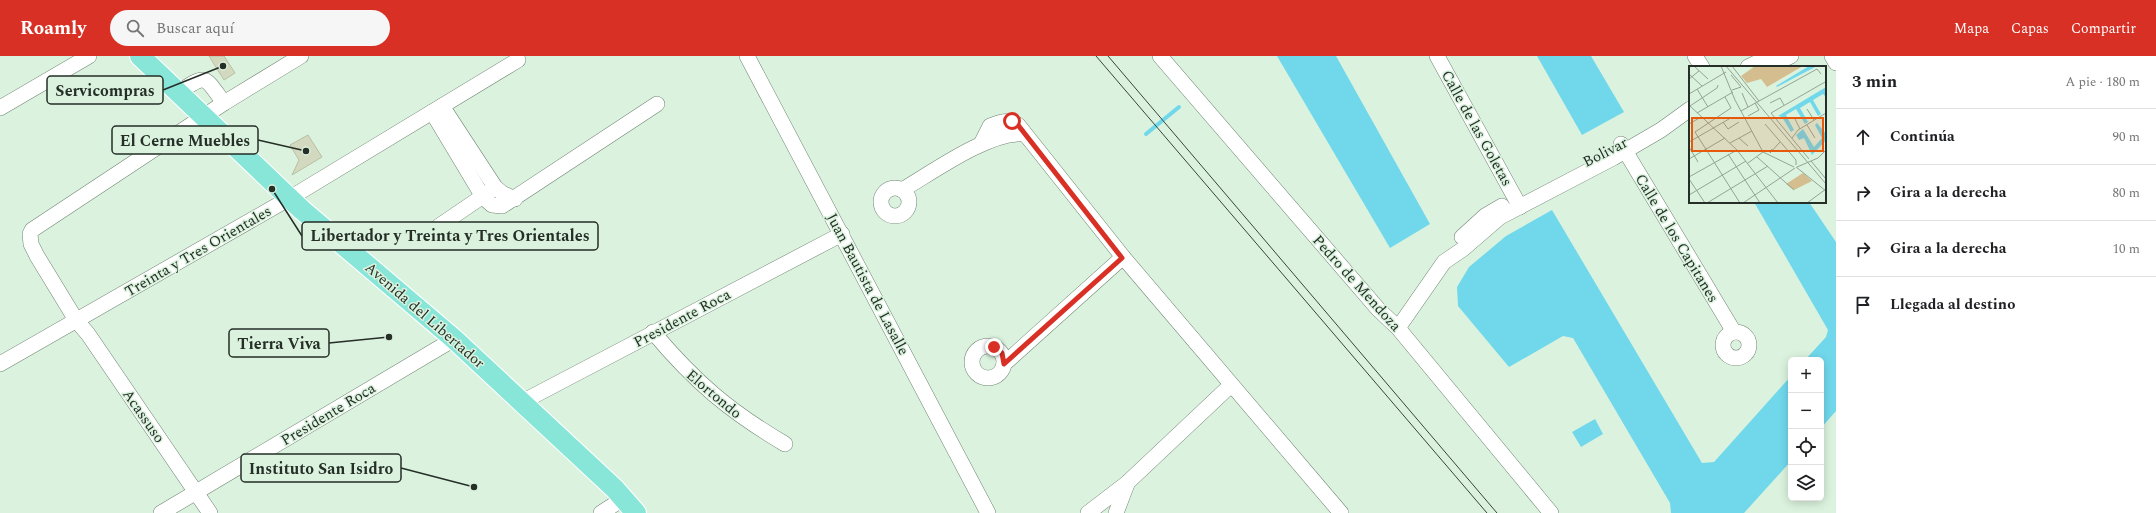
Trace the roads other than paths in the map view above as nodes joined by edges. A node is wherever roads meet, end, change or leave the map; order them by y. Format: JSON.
{"nodes":[{"id":1,"x":89,"y":56,"type":"edge"},
{"id":2,"x":140,"y":56,"type":"edge"},
{"id":3,"x":302,"y":56,"type":"edge"},
{"id":4,"x":747,"y":56,"type":"edge"},
{"id":5,"x":1160,"y":56,"type":"edge"},
{"id":6,"x":1437,"y":56,"type":"edge"},
{"id":7,"x":1695,"y":56,"type":"edge"},
{"id":8,"x":1770,"y":56,"type":"edge"},
{"id":9,"x":1791,"y":56,"type":"edge"},
{"id":10,"x":1832,"y":56,"type":"edge"},
{"id":11,"x":518,"y":60,"type":"dead end"},
{"id":12,"x":1836,"y":63,"type":"edge"},
{"id":13,"x":1701,"y":66,"type":"edge"},
{"id":14,"x":1750,"y":66,"type":"edge"},
{"id":15,"x":1770,"y":66,"type":"edge"},
{"id":16,"x":178,"y":93,"type":"junction"},
{"id":17,"x":1689,"y":101,"type":"edge"},
{"id":18,"x":224,"y":103,"type":"junction"},
{"id":19,"x":657,"y":104,"type":"dead end"},
{"id":20,"x":0,"y":108,"type":"edge"},
{"id":21,"x":437,"y":109,"type":"junction"},
{"id":22,"x":1689,"y":110,"type":"edge"},
{"id":23,"x":203,"y":118,"type":"junction"},
{"id":24,"x":1623,"y":148,"type":"junction"},
{"id":25,"x":470,"y":162,"type":"junction"},
{"id":26,"x":495,"y":187,"type":"junction"},
{"id":27,"x":902,"y":190,"type":"dead end"},
{"id":28,"x":483,"y":197,"type":"junction"},
{"id":29,"x":290,"y":198,"type":"junction"},
{"id":30,"x":515,"y":199,"type":"junction"},
{"id":31,"x":1519,"y":203,"type":"junction"},
{"id":32,"x":439,"y":226,"type":"dead end"},
{"id":33,"x":842,"y":234,"type":"junction"},
{"id":34,"x":1122,"y":258,"type":"junction"},
{"id":35,"x":76,"y":320,"type":"junction"},
{"id":36,"x":1398,"y":328,"type":"junction"},
{"id":37,"x":654,"y":332,"type":"junction"},
{"id":38,"x":1734,"y":332,"type":"dead end"},
{"id":39,"x":454,"y":339,"type":"junction"},
{"id":40,"x":0,"y":364,"type":"edge"},
{"id":41,"x":1004,"y":364,"type":"dead end"},
{"id":42,"x":1232,"y":385,"type":"junction"},
{"id":43,"x":522,"y":402,"type":"junction"},
{"id":44,"x":785,"y":444,"type":"dead end"},
{"id":45,"x":1127,"y":483,"type":"junction"},
{"id":46,"x":197,"y":492,"type":"junction"},
{"id":47,"x":630,"y":506,"type":"edge"},
{"id":48,"x":161,"y":513,"type":"edge"},
{"id":49,"x":210,"y":513,"type":"edge"},
{"id":50,"x":601,"y":513,"type":"edge"},
{"id":51,"x":988,"y":513,"type":"edge"},
{"id":52,"x":1088,"y":513,"type":"edge"},
{"id":53,"x":1116,"y":513,"type":"edge"},
{"id":54,"x":1341,"y":513,"type":"edge"},
{"id":55,"x":1552,"y":513,"type":"edge"}],
"edges":[{"from":1,"to":20,"type":"street"},
{"from":2,"to":16,"type":"main road","name":"Avenida del Libertador"},
{"from":3,"to":18,"type":"street"},
{"from":4,"to":33,"type":"street","name":"Juan Bautista de Lasalle"},
{"from":5,"to":36,"type":"street","name":"Pedro de Mendoza"},
{"from":6,"to":31,"type":"street","name":"Calle de las Goletas"},
{"from":7,"to":13,"type":"street"},
{"from":8,"to":14,"type":"street"},
{"from":9,"to":15,"type":"street"},
{"from":10,"to":12,"type":"street"},
{"from":11,"to":21,"type":"street","name":"Treinta y Tres Orientales"},
{"from":16,"to":18,"type":"street"},
{"from":16,"to":23,"type":"main road","name":"Avenida del Libertador"},
{"from":17,"to":24,"type":"street","name":"Bolivar"},
{"from":18,"to":23,"type":"street"},
{"from":19,"to":30,"type":"street"},
{"from":21,"to":25,"type":"street"},
{"from":21,"to":29,"type":"street","name":"Treinta y Tres Orientales"},
{"from":22,"to":24,"type":"street","name":"Bolivar"},
{"from":23,"to":29,"type":"main road","name":"Avenida del Libertador"},
{"from":23,"to":35,"type":"street","name":"Acassuso"},
{"from":24,"to":31,"type":"street","name":"Bolivar"},
{"from":24,"to":38,"type":"street","name":"Calle de los Capitanes"},
{"from":25,"to":26,"type":"street"},
{"from":25,"to":28,"type":"street"},
{"from":26,"to":28,"type":"street"},
{"from":26,"to":30,"type":"street"},
{"from":27,"to":34,"type":"street"},
{"from":28,"to":30,"type":"street"},
{"from":28,"to":32,"type":"street"},
{"from":29,"to":35,"type":"street","name":"Treinta y Tres Orientales"},
{"from":29,"to":39,"type":"main road","name":"Avenida del Libertador"},
{"from":31,"to":36,"type":"street","name":"Bolivar"},
{"from":33,"to":37,"type":"street","name":"Presidente Roca"},
{"from":33,"to":51,"type":"street","name":"Juan Bautista de Lasalle"},
{"from":34,"to":41,"type":"street"},
{"from":34,"to":42,"type":"street"},
{"from":35,"to":40,"type":"street","name":"Treinta y Tres Orientales"},
{"from":35,"to":46,"type":"street","name":"Acassuso"},
{"from":36,"to":55,"type":"street","name":"Pedro de Mendoza"},
{"from":37,"to":43,"type":"street","name":"Presidente Roca"},
{"from":37,"to":44,"type":"street","name":"Elortondo"},
{"from":39,"to":43,"type":"main road","name":"Avenida del Libertador"},
{"from":39,"to":46,"type":"street","name":"Presidente Roca"},
{"from":42,"to":45,"type":"street"},
{"from":42,"to":54,"type":"street"},
{"from":43,"to":47,"type":"main road","name":"Avenida del Libertador"},
{"from":45,"to":52,"type":"street"},
{"from":45,"to":53,"type":"street"},
{"from":46,"to":48,"type":"street","name":"Presidente Roca"},
{"from":46,"to":49,"type":"street","name":"Acassuso"},
{"from":47,"to":50,"type":"street"}]}
